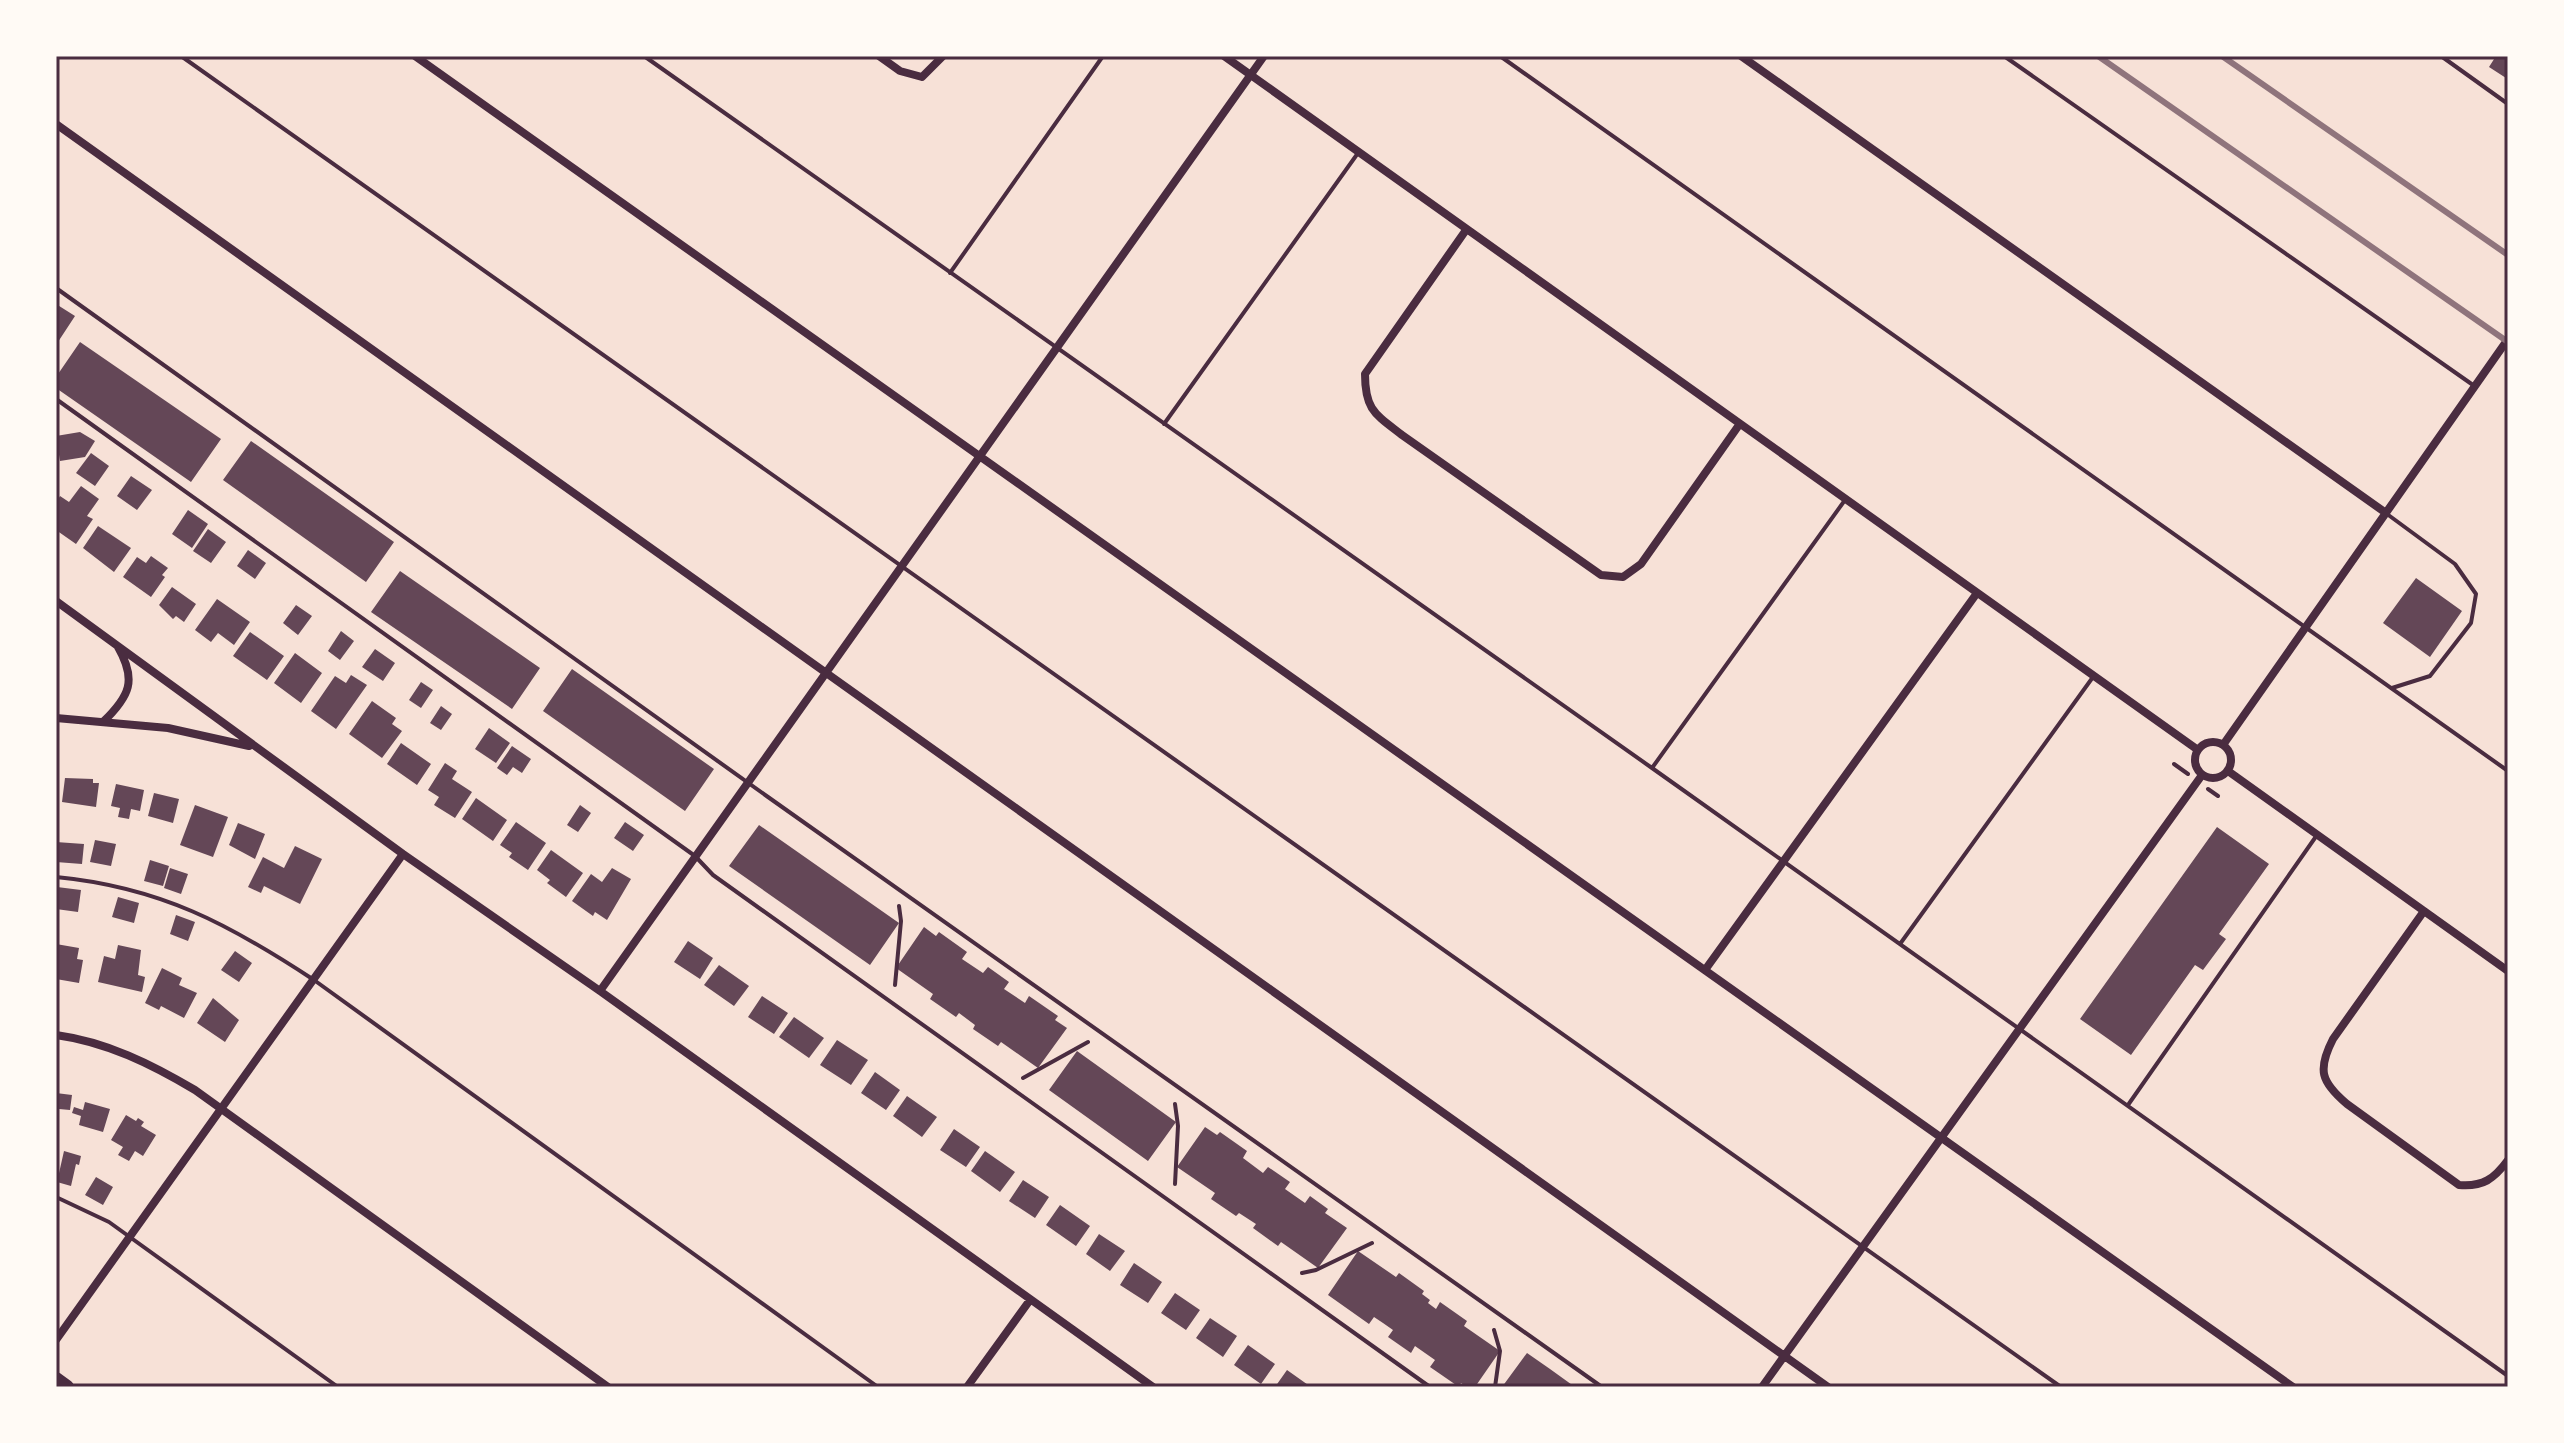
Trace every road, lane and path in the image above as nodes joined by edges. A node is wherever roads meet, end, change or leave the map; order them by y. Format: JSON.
{"nodes":[{"id":1,"x":181,"y":56,"type":"edge"},
{"id":2,"x":415,"y":56,"type":"edge"},
{"id":3,"x":644,"y":56,"type":"edge"},
{"id":4,"x":879,"y":56,"type":"edge"},
{"id":5,"x":943,"y":56,"type":"edge"},
{"id":6,"x":1103,"y":56,"type":"edge"},
{"id":7,"x":1224,"y":56,"type":"edge"},
{"id":8,"x":1264,"y":56,"type":"edge"},
{"id":9,"x":1500,"y":56,"type":"edge"},
{"id":10,"x":1741,"y":56,"type":"edge"},
{"id":11,"x":2004,"y":56,"type":"edge"},
{"id":12,"x":2441,"y":56,"type":"edge"},
{"id":13,"x":1250,"y":74,"type":"junction"},
{"id":14,"x":2508,"y":104,"type":"edge"},
{"id":15,"x":56,"y":124,"type":"edge"},
{"id":16,"x":1358,"y":152,"type":"junction"},
{"id":17,"x":1466,"y":230,"type":"junction"},
{"id":18,"x":950,"y":273,"type":"junction"},
{"id":19,"x":56,"y":288,"type":"edge"},
{"id":20,"x":2508,"y":339,"type":"edge"},
{"id":21,"x":1056,"y":348,"type":"junction"},
{"id":22,"x":2475,"y":386,"type":"junction"},
{"id":23,"x":56,"y":399,"type":"edge"},
{"id":24,"x":1164,"y":424,"type":"junction"},
{"id":25,"x":1739,"y":425,"type":"junction"},
{"id":26,"x":979,"y":456,"type":"junction"},
{"id":27,"x":1845,"y":500,"type":"junction"},
{"id":28,"x":2386,"y":513,"type":"junction"},
{"id":29,"x":901,"y":566,"type":"junction"},
{"id":30,"x":1977,"y":593,"type":"junction"},
{"id":31,"x":56,"y":601,"type":"edge"},
{"id":32,"x":2306,"y":627,"type":"junction"},
{"id":33,"x":115,"y":642,"type":"junction"},
{"id":34,"x":825,"y":672,"type":"junction"},
{"id":35,"x":2093,"y":676,"type":"junction"},
{"id":36,"x":2392,"y":688,"type":"junction"},
{"id":37,"x":56,"y":718,"type":"edge"},
{"id":38,"x":103,"y":722,"type":"junction"},
{"id":39,"x":2223,"y":745,"type":"junction"},
{"id":40,"x":254,"y":747,"type":"junction"},
{"id":41,"x":2198,"y":750,"type":"junction"},
{"id":42,"x":1652,"y":768,"type":"junction"},
{"id":43,"x":2228,"y":771,"type":"junction"},
{"id":44,"x":2508,"y":771,"type":"edge"},
{"id":45,"x":2202,"y":775,"type":"junction"},
{"id":46,"x":747,"y":782,"type":"junction"},
{"id":47,"x":2317,"y":835,"type":"junction"},
{"id":48,"x":403,"y":854,"type":"junction"},
{"id":49,"x":695,"y":856,"type":"junction"},
{"id":50,"x":1783,"y":861,"type":"junction"},
{"id":51,"x":56,"y":877,"type":"edge"},
{"id":52,"x":899,"y":906,"type":"dead end"},
{"id":53,"x":2424,"y":911,"type":"junction"},
{"id":54,"x":1900,"y":944,"type":"junction"},
{"id":55,"x":1705,"y":970,"type":"junction"},
{"id":56,"x":2508,"y":971,"type":"edge"},
{"id":57,"x":314,"y":980,"type":"junction"},
{"id":58,"x":895,"y":985,"type":"dead end"},
{"id":59,"x":600,"y":991,"type":"junction"},
{"id":60,"x":2019,"y":1029,"type":"junction"},
{"id":61,"x":56,"y":1035,"type":"edge"},
{"id":62,"x":1088,"y":1042,"type":"dead end"},
{"id":63,"x":1023,"y":1078,"type":"dead end"},
{"id":64,"x":1175,"y":1104,"type":"dead end"},
{"id":65,"x":2127,"y":1105,"type":"junction"},
{"id":66,"x":223,"y":1109,"type":"junction"},
{"id":67,"x":1941,"y":1137,"type":"junction"},
{"id":68,"x":2508,"y":1160,"type":"edge"},
{"id":69,"x":1175,"y":1184,"type":"dead end"},
{"id":70,"x":56,"y":1197,"type":"edge"},
{"id":71,"x":129,"y":1237,"type":"junction"},
{"id":72,"x":1372,"y":1243,"type":"dead end"},
{"id":73,"x":1863,"y":1246,"type":"junction"},
{"id":74,"x":1302,"y":1273,"type":"dead end"},
{"id":75,"x":1030,"y":1300,"type":"junction"},
{"id":76,"x":1494,"y":1330,"type":"dead end"},
{"id":77,"x":56,"y":1340,"type":"edge"},
{"id":78,"x":1785,"y":1356,"type":"junction"},
{"id":79,"x":2508,"y":1376,"type":"edge"},
{"id":80,"x":56,"y":1379,"type":"edge"},
{"id":81,"x":67,"y":1387,"type":"edge"},
{"id":82,"x":338,"y":1387,"type":"edge"},
{"id":83,"x":608,"y":1387,"type":"edge"},
{"id":84,"x":878,"y":1387,"type":"edge"},
{"id":85,"x":967,"y":1387,"type":"edge"},
{"id":86,"x":1153,"y":1387,"type":"edge"},
{"id":87,"x":1430,"y":1387,"type":"edge"},
{"id":88,"x":1495,"y":1387,"type":"edge"},
{"id":89,"x":1602,"y":1387,"type":"edge"},
{"id":90,"x":1762,"y":1387,"type":"edge"},
{"id":91,"x":1828,"y":1387,"type":"edge"},
{"id":92,"x":2061,"y":1387,"type":"edge"},
{"id":93,"x":2293,"y":1387,"type":"edge"}],
"edges":[{"from":1,"to":29,"type":"lane"},
{"from":2,"to":26,"type":"street"},
{"from":3,"to":18,"type":"lane"},
{"from":4,"to":5,"type":"street"},
{"from":6,"to":18,"type":"lane"},
{"from":7,"to":13,"type":"street"},
{"from":8,"to":13,"type":"street"},
{"from":9,"to":32,"type":"lane"},
{"from":10,"to":28,"type":"street"},
{"from":11,"to":22,"type":"lane"},
{"from":12,"to":14,"type":"lane"},
{"from":13,"to":16,"type":"street"},
{"from":13,"to":21,"type":"street"},
{"from":15,"to":34,"type":"street"},
{"from":16,"to":17,"type":"street"},
{"from":16,"to":24,"type":"lane"},
{"from":17,"to":25,"type":"street"},
{"from":17,"to":25,"type":"street"},
{"from":18,"to":21,"type":"lane"},
{"from":19,"to":46,"type":"lane"},
{"from":20,"to":22,"type":"street"},
{"from":21,"to":24,"type":"lane"},
{"from":21,"to":26,"type":"street"},
{"from":22,"to":28,"type":"street"},
{"from":23,"to":49,"type":"lane"},
{"from":24,"to":42,"type":"lane"},
{"from":25,"to":27,"type":"street"},
{"from":26,"to":29,"type":"street"},
{"from":26,"to":55,"type":"street"},
{"from":27,"to":30,"type":"street"},
{"from":27,"to":42,"type":"lane"},
{"from":28,"to":32,"type":"street"},
{"from":28,"to":36,"type":"lane"},
{"from":29,"to":34,"type":"street"},
{"from":29,"to":73,"type":"lane"},
{"from":30,"to":35,"type":"street"},
{"from":30,"to":50,"type":"street"},
{"from":31,"to":33,"type":"street"},
{"from":32,"to":36,"type":"lane"},
{"from":32,"to":39,"type":"street"},
{"from":33,"to":38,"type":"street"},
{"from":33,"to":40,"type":"street"},
{"from":34,"to":46,"type":"street"},
{"from":34,"to":78,"type":"street"},
{"from":35,"to":41,"type":"street"},
{"from":35,"to":54,"type":"lane"},
{"from":36,"to":44,"type":"lane"},
{"from":37,"to":38,"type":"street"},
{"from":38,"to":40,"type":"street"},
{"from":39,"to":41,"type":"street"},
{"from":39,"to":43,"type":"street"},
{"from":40,"to":48,"type":"street"},
{"from":41,"to":45,"type":"street"},
{"from":42,"to":50,"type":"lane"},
{"from":43,"to":45,"type":"street"},
{"from":43,"to":47,"type":"street"},
{"from":45,"to":60,"type":"street"},
{"from":46,"to":49,"type":"street"},
{"from":46,"to":89,"type":"lane"},
{"from":47,"to":53,"type":"street"},
{"from":47,"to":65,"type":"lane"},
{"from":48,"to":57,"type":"street"},
{"from":48,"to":59,"type":"street"},
{"from":49,"to":59,"type":"street"},
{"from":49,"to":87,"type":"lane"},
{"from":50,"to":54,"type":"lane"},
{"from":50,"to":55,"type":"street"},
{"from":51,"to":57,"type":"lane"},
{"from":52,"to":58,"type":"path"},
{"from":53,"to":56,"type":"street"},
{"from":53,"to":68,"type":"street"},
{"from":54,"to":60,"type":"lane"},
{"from":55,"to":67,"type":"street"},
{"from":57,"to":66,"type":"street"},
{"from":57,"to":84,"type":"lane"},
{"from":59,"to":75,"type":"street"},
{"from":60,"to":65,"type":"lane"},
{"from":60,"to":67,"type":"street"},
{"from":61,"to":66,"type":"street"},
{"from":62,"to":63,"type":"path"},
{"from":64,"to":69,"type":"path"},
{"from":65,"to":79,"type":"lane"},
{"from":66,"to":71,"type":"street"},
{"from":66,"to":83,"type":"street"},
{"from":67,"to":73,"type":"street"},
{"from":67,"to":93,"type":"street"},
{"from":70,"to":71,"type":"lane"},
{"from":71,"to":77,"type":"street"},
{"from":71,"to":82,"type":"lane"},
{"from":72,"to":74,"type":"path"},
{"from":73,"to":78,"type":"street"},
{"from":73,"to":92,"type":"lane"},
{"from":75,"to":85,"type":"street"},
{"from":75,"to":86,"type":"street"},
{"from":76,"to":88,"type":"path"},
{"from":78,"to":90,"type":"street"},
{"from":78,"to":91,"type":"street"},
{"from":80,"to":81,"type":"main road"}]}
